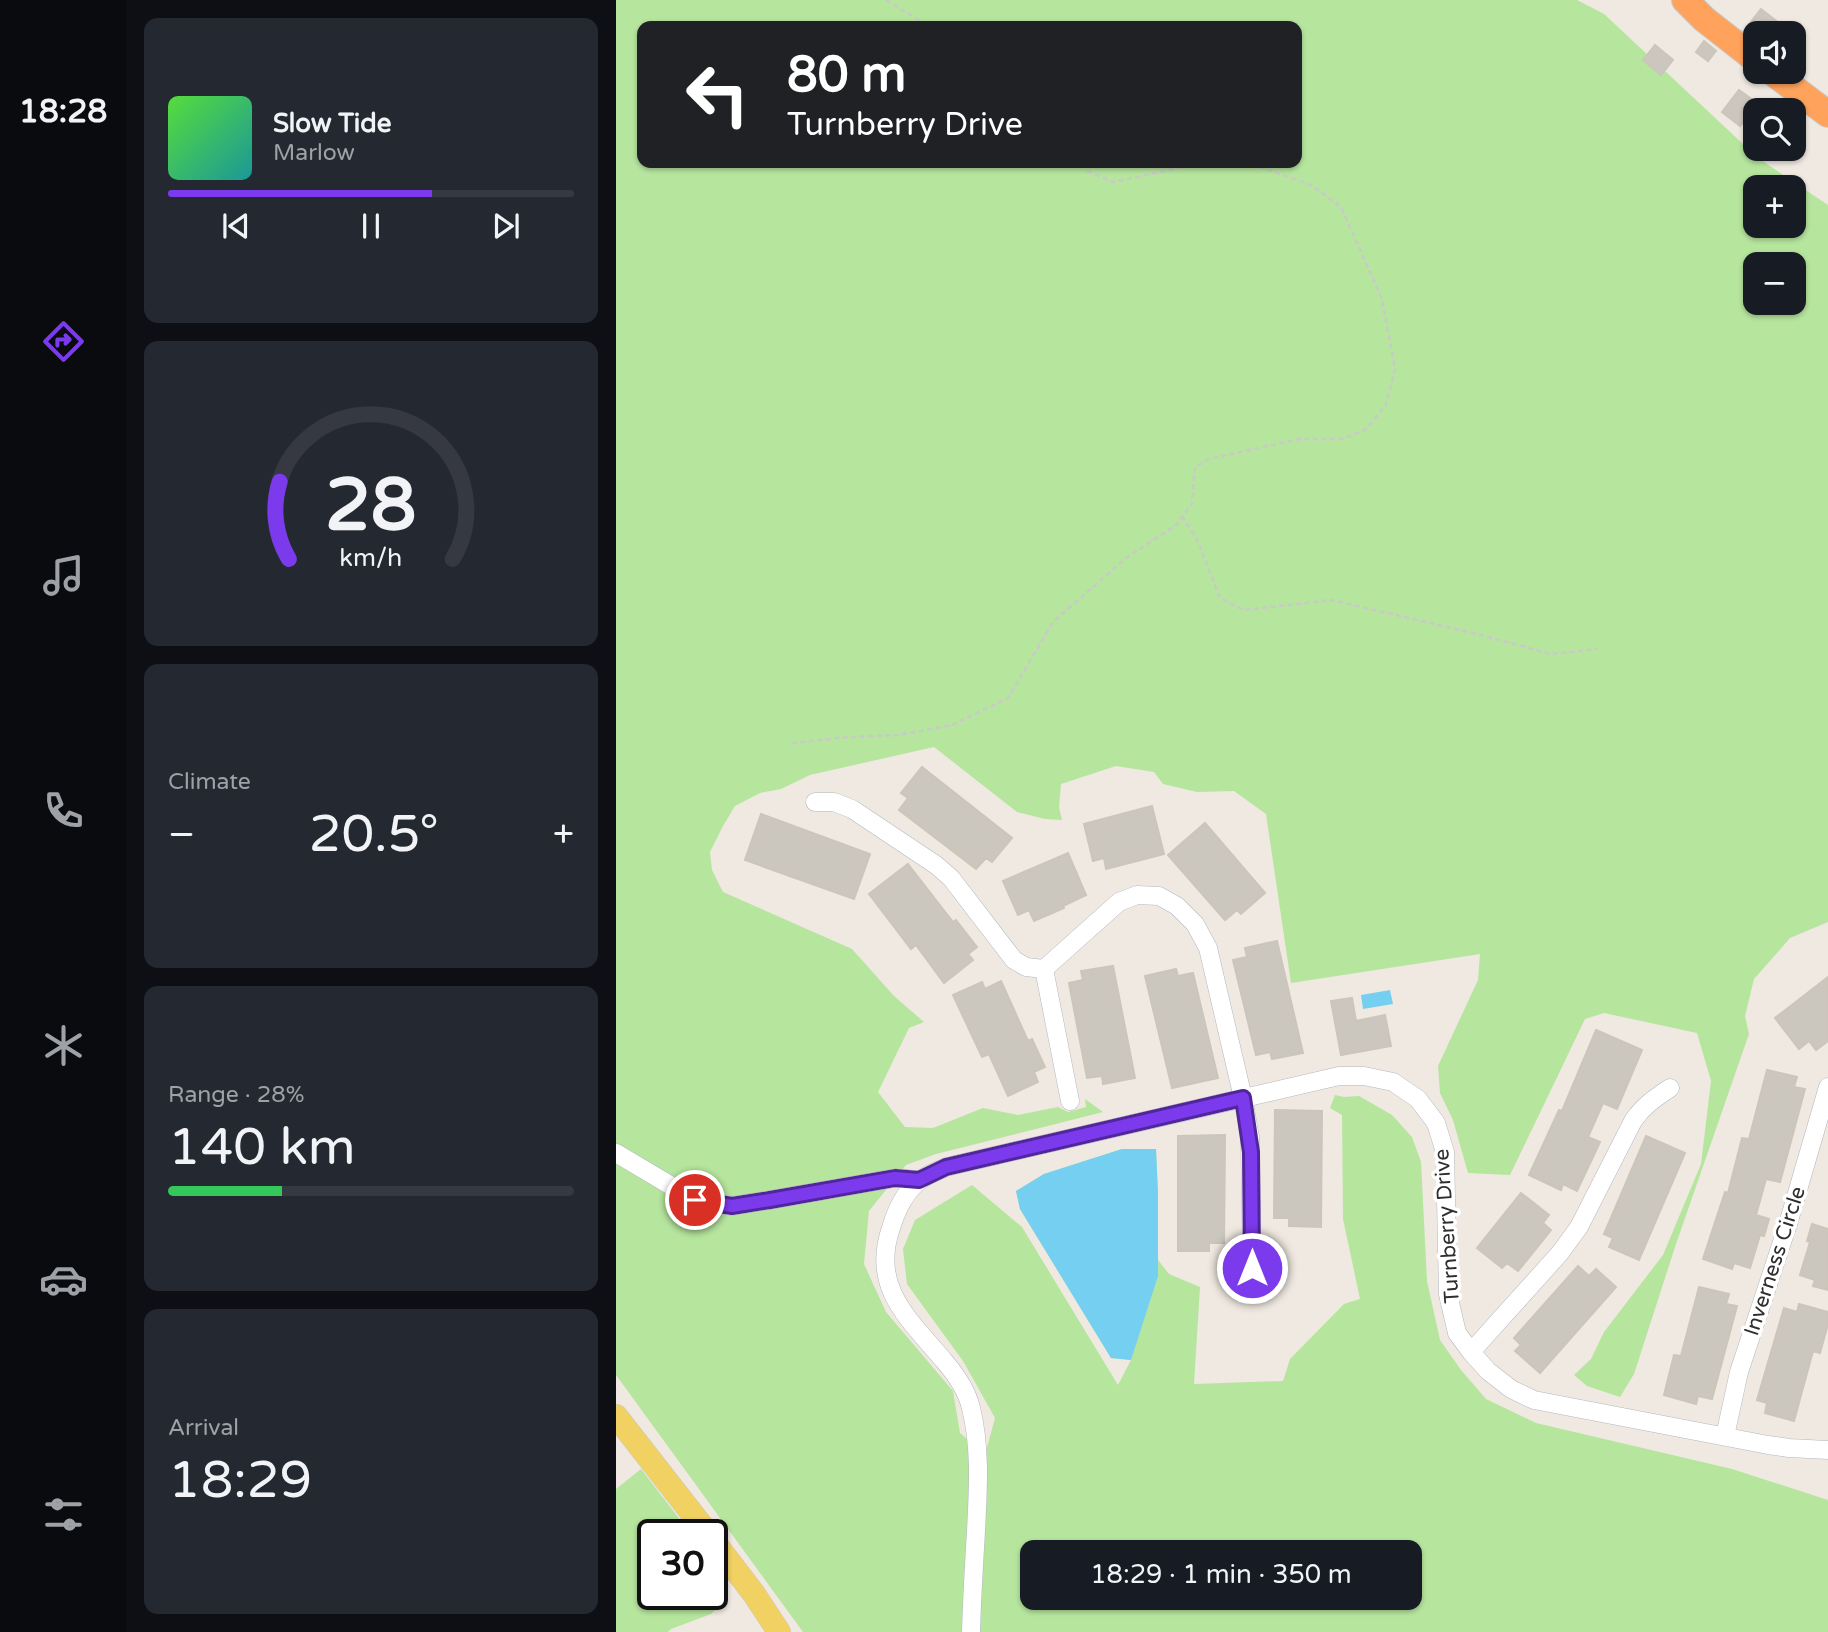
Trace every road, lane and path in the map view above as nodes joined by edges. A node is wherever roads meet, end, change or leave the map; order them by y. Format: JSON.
{"nodes":[{"id":1,"x":886,"y":0,"type":"edge"},
{"id":2,"x":1685,"y":0,"type":"edge"},
{"id":3,"x":920,"y":21,"type":"edge"},
{"id":4,"x":1743,"y":50,"type":"edge"},
{"id":5,"x":1788,"y":84,"type":"edge"},
{"id":6,"x":1828,"y":114,"type":"edge"},
{"id":7,"x":1086,"y":168,"type":"edge"},
{"id":8,"x":1179,"y":168,"type":"edge"},
{"id":9,"x":1263,"y":168,"type":"edge"},
{"id":10,"x":1182,"y":516,"type":"junction"},
{"id":11,"x":1598,"y":649,"type":"dead end"},
{"id":12,"x":792,"y":743,"type":"dead end"},
{"id":13,"x":815,"y":802,"type":"dead end"},
{"id":14,"x":1044,"y":969,"type":"junction"},
{"id":15,"x":1828,"y":1087,"type":"edge"},
{"id":16,"x":1670,"y":1088,"type":"dead end"},
{"id":17,"x":1243,"y":1098,"type":"junction"},
{"id":18,"x":1070,"y":1101,"type":"dead end"},
{"id":19,"x":616,"y":1153,"type":"edge"},
{"id":20,"x":919,"y":1180,"type":"junction"},
{"id":21,"x":1252,"y":1268,"type":"dead end"},
{"id":22,"x":1471,"y":1352,"type":"junction"},
{"id":23,"x":616,"y":1416,"type":"edge"},
{"id":24,"x":1725,"y":1436,"type":"junction"},
{"id":25,"x":1828,"y":1450,"type":"edge"},
{"id":26,"x":697,"y":1519,"type":"edge"},
{"id":27,"x":728,"y":1560,"type":"edge"},
{"id":28,"x":779,"y":1632,"type":"edge"},
{"id":29,"x":971,"y":1632,"type":"edge"}],
"edges":[{"from":1,"to":3,"type":"path"},
{"from":2,"to":4,"type":"highway"},
{"from":5,"to":6,"type":"highway"},
{"from":7,"to":8,"type":"path"},
{"from":9,"to":10,"type":"path"},
{"from":10,"to":11,"type":"path"},
{"from":10,"to":12,"type":"path"},
{"from":13,"to":14,"type":"street"},
{"from":14,"to":17,"type":"street"},
{"from":14,"to":18,"type":"street"},
{"from":15,"to":24,"type":"street","name":"Inverness Circle"},
{"from":16,"to":22,"type":"street"},
{"from":17,"to":20,"type":"street","name":"Turnberry Drive"},
{"from":17,"to":21,"type":"street"},
{"from":17,"to":22,"type":"street","name":"Turnberry Drive"},
{"from":19,"to":20,"type":"street"},
{"from":20,"to":29,"type":"street","name":"Turnberry Drive"},
{"from":22,"to":24,"type":"street","name":"Turnberry Drive"},
{"from":23,"to":26,"type":"main road"},
{"from":24,"to":25,"type":"street","name":"Turnberry Drive"},
{"from":27,"to":28,"type":"main road"}]}
